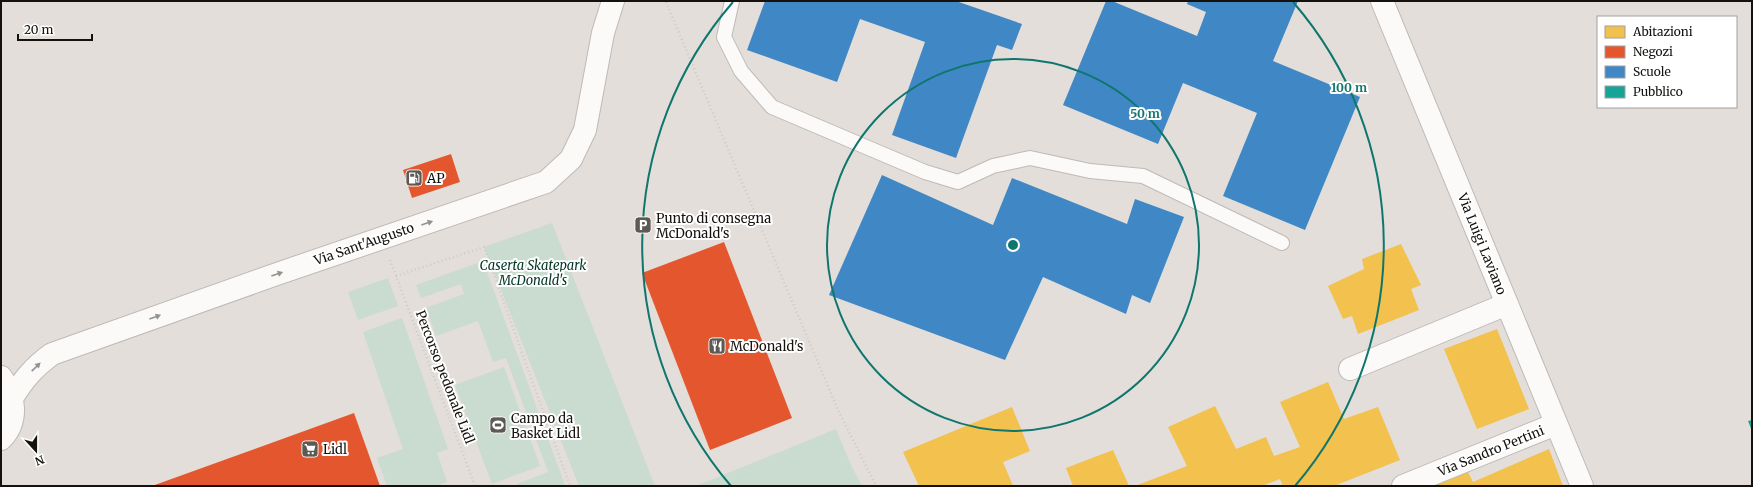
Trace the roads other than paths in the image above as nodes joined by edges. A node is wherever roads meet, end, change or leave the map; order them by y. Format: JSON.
{"nodes":[{"id":1,"x":613,"y":1,"type":"edge"},
{"id":2,"x":732,"y":1,"type":"edge"},
{"id":3,"x":1382,"y":1,"type":"edge"},
{"id":4,"x":1282,"y":243,"type":"dead end"},
{"id":5,"x":1507,"y":304,"type":"junction"},
{"id":6,"x":1350,"y":369,"type":"dead end"},
{"id":7,"x":1,"y":377,"type":"edge"},
{"id":8,"x":12,"y":398,"type":"junction"},
{"id":9,"x":1556,"y":424,"type":"junction"},
{"id":10,"x":1,"y":439,"type":"edge"},
{"id":11,"x":1403,"y":486,"type":"edge"},
{"id":12,"x":1582,"y":486,"type":"edge"}],
"edges":[{"from":8,"to":1,"type":"street","name":"Via Sant'Augusto","one_way":true},
{"from":2,"to":4,"type":"lane"},
{"from":3,"to":5,"type":"street","name":"Via Luigi Laviano"},
{"from":5,"to":6,"type":"street"},
{"from":5,"to":9,"type":"street","name":"Via Luigi Laviano"},
{"from":7,"to":8,"type":"street"},
{"from":8,"to":10,"type":"street"},
{"from":9,"to":11,"type":"street","name":"Via Sandro Pertini"},
{"from":9,"to":12,"type":"street","name":"Via Luigi Laviano"}]}
